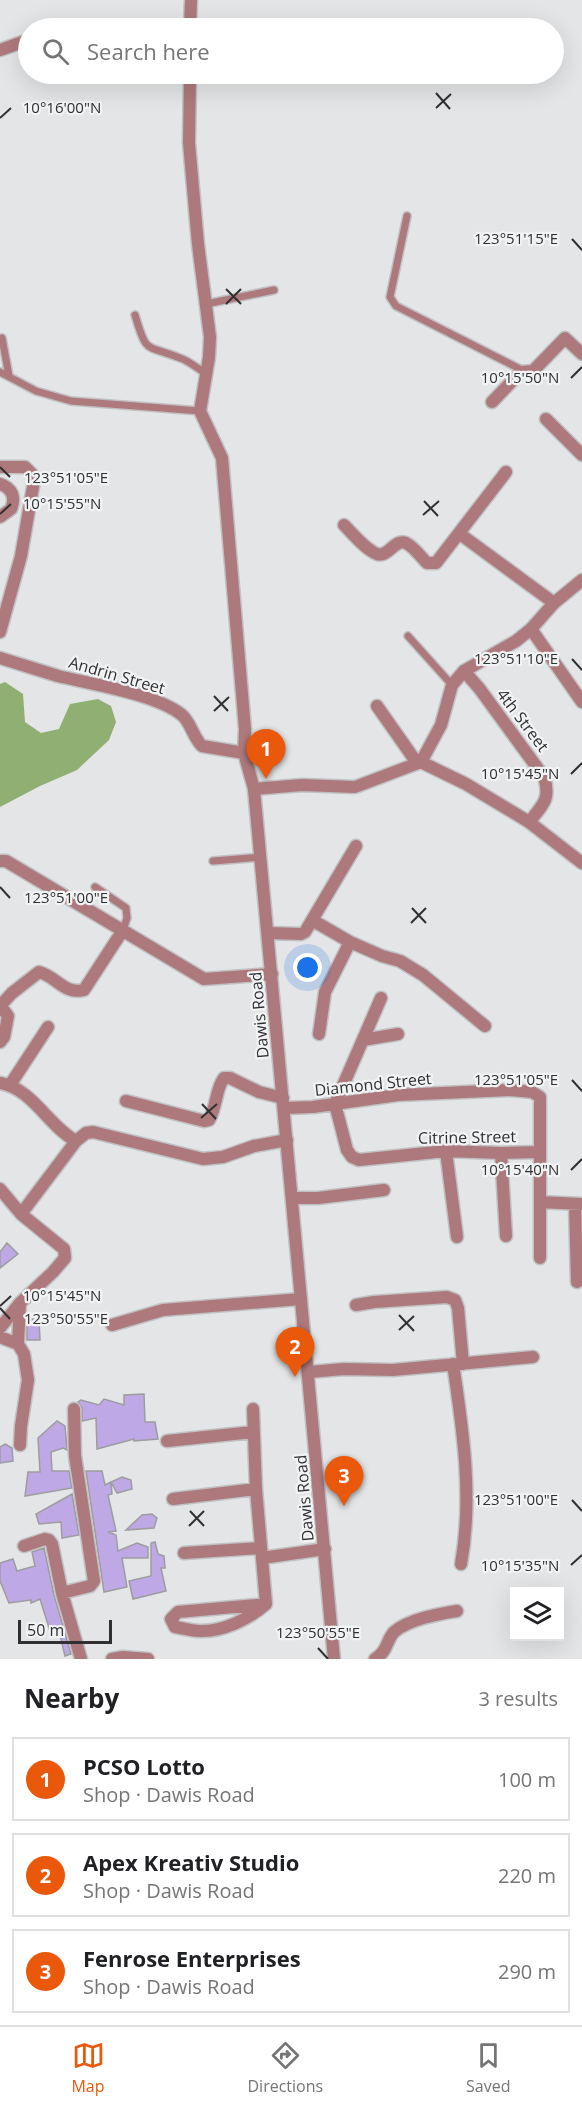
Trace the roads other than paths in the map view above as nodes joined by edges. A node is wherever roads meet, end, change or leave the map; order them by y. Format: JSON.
{"nodes":[{"id":1,"x":191,"y":0,"type":"edge"},
{"id":2,"x":190,"y":18,"type":"edge"},
{"id":3,"x":18,"y":44,"type":"edge"},
{"id":4,"x":0,"y":50,"type":"edge"},
{"id":5,"x":190,"y":84,"type":"edge"},
{"id":6,"x":407,"y":216,"type":"dead end"},
{"id":7,"x":274,"y":290,"type":"dead end"},
{"id":8,"x":206,"y":304,"type":"junction"},
{"id":9,"x":135,"y":315,"type":"dead end"},
{"id":10,"x":2,"y":338,"type":"dead end"},
{"id":11,"x":582,"y":354,"type":"edge"},
{"id":12,"x":524,"y":371,"type":"junction"},
{"id":13,"x":0,"y":372,"type":"edge"},
{"id":14,"x":205,"y":373,"type":"junction"},
{"id":15,"x":9,"y":376,"type":"junction"},
{"id":16,"x":492,"y":402,"type":"dead end"},
{"id":17,"x":200,"y":411,"type":"junction"},
{"id":18,"x":546,"y":419,"type":"dead end"},
{"id":19,"x":582,"y":455,"type":"edge"},
{"id":20,"x":0,"y":467,"type":"edge"},
{"id":21,"x":506,"y":472,"type":"dead end"},
{"id":22,"x":0,"y":484,"type":"edge"},
{"id":23,"x":13,"y":504,"type":"junction"},
{"id":24,"x":29,"y":509,"type":"junction"},
{"id":25,"x":0,"y":517,"type":"edge"},
{"id":26,"x":344,"y":525,"type":"dead end"},
{"id":27,"x":460,"y":534,"type":"junction"},
{"id":28,"x":582,"y":580,"type":"edge"},
{"id":29,"x":554,"y":603,"type":"junction"},
{"id":30,"x":531,"y":629,"type":"junction"},
{"id":31,"x":0,"y":632,"type":"edge"},
{"id":32,"x":408,"y":636,"type":"dead end"},
{"id":33,"x":0,"y":658,"type":"edge"},
{"id":34,"x":464,"y":671,"type":"junction"},
{"id":35,"x":452,"y":685,"type":"junction"},
{"id":36,"x":582,"y":702,"type":"edge"},
{"id":37,"x":377,"y":706,"type":"dead end"},
{"id":38,"x":244,"y":753,"type":"junction"},
{"id":39,"x":419,"y":763,"type":"junction"},
{"id":40,"x":254,"y":789,"type":"junction"},
{"id":41,"x":529,"y":822,"type":"junction"},
{"id":42,"x":356,"y":846,"type":"dead end"},
{"id":43,"x":261,"y":856,"type":"junction"},
{"id":44,"x":0,"y":861,"type":"edge"},
{"id":45,"x":213,"y":861,"type":"dead end"},
{"id":46,"x":582,"y":863,"type":"edge"},
{"id":47,"x":95,"y":886,"type":"dead end"},
{"id":48,"x":312,"y":920,"type":"junction"},
{"id":49,"x":123,"y":930,"type":"junction"},
{"id":50,"x":268,"y":933,"type":"junction"},
{"id":51,"x":350,"y":942,"type":"junction"},
{"id":52,"x":272,"y":974,"type":"junction"},
{"id":53,"x":381,"y":998,"type":"dead end"},
{"id":54,"x":0,"y":1005,"type":"edge"},
{"id":55,"x":485,"y":1026,"type":"dead end"},
{"id":56,"x":48,"y":1027,"type":"dead end"},
{"id":57,"x":319,"y":1034,"type":"dead end"},
{"id":58,"x":398,"y":1034,"type":"dead end"},
{"id":59,"x":363,"y":1040,"type":"junction"},
{"id":60,"x":0,"y":1042,"type":"edge"},
{"id":61,"x":5,"y":1084,"type":"edge"},
{"id":62,"x":126,"y":1101,"type":"dead end"},
{"id":63,"x":283,"y":1103,"type":"junction"},
{"id":64,"x":335,"y":1104,"type":"junction"},
{"id":65,"x":287,"y":1140,"type":"junction"},
{"id":66,"x":76,"y":1141,"type":"junction"},
{"id":67,"x":447,"y":1150,"type":"junction"},
{"id":68,"x":539,"y":1152,"type":"junction"},
{"id":69,"x":501,"y":1154,"type":"junction"},
{"id":70,"x":0,"y":1189,"type":"edge"},
{"id":71,"x":384,"y":1190,"type":"dead end"},
{"id":72,"x":292,"y":1198,"type":"junction"},
{"id":73,"x":540,"y":1202,"type":"junction"},
{"id":74,"x":579,"y":1204,"type":"edge"},
{"id":75,"x":21,"y":1214,"type":"junction"},
{"id":76,"x":506,"y":1236,"type":"dead end"},
{"id":77,"x":457,"y":1237,"type":"dead end"},
{"id":78,"x":540,"y":1257,"type":"dead end"},
{"id":79,"x":577,"y":1282,"type":"dead end"},
{"id":80,"x":301,"y":1299,"type":"junction"},
{"id":81,"x":20,"y":1303,"type":"junction"},
{"id":82,"x":356,"y":1305,"type":"dead end"},
{"id":83,"x":112,"y":1325,"type":"dead end"},
{"id":84,"x":0,"y":1328,"type":"edge"},
{"id":85,"x":0,"y":1337,"type":"edge"},
{"id":86,"x":18,"y":1344,"type":"junction"},
{"id":87,"x":533,"y":1357,"type":"dead end"},
{"id":88,"x":458,"y":1364,"type":"junction"},
{"id":89,"x":309,"y":1372,"type":"junction"},
{"id":90,"x":74,"y":1409,"type":"dead end"},
{"id":91,"x":253,"y":1409,"type":"dead end"},
{"id":92,"x":253,"y":1432,"type":"junction"},
{"id":93,"x":166,"y":1441,"type":"dead end"},
{"id":94,"x":20,"y":1446,"type":"dead end"},
{"id":95,"x":256,"y":1489,"type":"junction"},
{"id":96,"x":173,"y":1498,"type":"dead end"},
{"id":97,"x":24,"y":1546,"type":"dead end"},
{"id":98,"x":325,"y":1549,"type":"junction"},
{"id":99,"x":184,"y":1553,"type":"dead end"},
{"id":100,"x":261,"y":1553,"type":"junction"},
{"id":101,"x":461,"y":1564,"type":"dead end"},
{"id":102,"x":62,"y":1593,"type":"junction"},
{"id":103,"x":266,"y":1604,"type":"junction"},
{"id":104,"x":457,"y":1611,"type":"dead end"},
{"id":105,"x":81,"y":1659,"type":"edge"},
{"id":106,"x":111,"y":1659,"type":"edge"},
{"id":107,"x":143,"y":1659,"type":"edge"},
{"id":108,"x":334,"y":1659,"type":"edge"},
{"id":109,"x":375,"y":1659,"type":"edge"}],
"edges":[{"from":1,"to":2,"type":"street"},
{"from":3,"to":4,"type":"street"},
{"from":5,"to":8,"type":"street"},
{"from":6,"to":12,"type":"lane"},
{"from":7,"to":8,"type":"lane"},
{"from":8,"to":14,"type":"street"},
{"from":9,"to":14,"type":"lane"},
{"from":10,"to":15,"type":"lane"},
{"from":11,"to":12,"type":"street"},
{"from":12,"to":16,"type":"street"},
{"from":13,"to":15,"type":"lane"},
{"from":14,"to":17,"type":"street"},
{"from":15,"to":17,"type":"lane"},
{"from":17,"to":38,"type":"street","name":"Dawis Road"},
{"from":18,"to":19,"type":"street"},
{"from":20,"to":24,"type":"street"},
{"from":21,"to":27,"type":"street"},
{"from":22,"to":23,"type":"street"},
{"from":23,"to":24,"type":"street"},
{"from":23,"to":25,"type":"street"},
{"from":24,"to":31,"type":"street"},
{"from":26,"to":27,"type":"street"},
{"from":27,"to":29,"type":"street"},
{"from":28,"to":29,"type":"street"},
{"from":29,"to":30,"type":"street"},
{"from":30,"to":34,"type":"street"},
{"from":30,"to":36,"type":"street"},
{"from":32,"to":35,"type":"lane"},
{"from":33,"to":38,"type":"street","name":"Andrin Street"},
{"from":34,"to":35,"type":"street"},
{"from":34,"to":41,"type":"street","name":"4th Street"},
{"from":35,"to":39,"type":"street"},
{"from":37,"to":39,"type":"street"},
{"from":38,"to":40,"type":"street","name":"Dawis Road"},
{"from":39,"to":40,"type":"street"},
{"from":39,"to":41,"type":"street"},
{"from":40,"to":43,"type":"street","name":"Dawis Road"},
{"from":41,"to":46,"type":"street"},
{"from":42,"to":48,"type":"street"},
{"from":43,"to":45,"type":"lane"},
{"from":43,"to":50,"type":"street","name":"Dawis Road"},
{"from":44,"to":49,"type":"street"},
{"from":47,"to":49,"type":"lane"},
{"from":48,"to":50,"type":"street"},
{"from":48,"to":51,"type":"street"},
{"from":49,"to":52,"type":"street"},
{"from":49,"to":54,"type":"street"},
{"from":50,"to":52,"type":"street","name":"Dawis Road"},
{"from":51,"to":55,"type":"street"},
{"from":51,"to":57,"type":"street"},
{"from":52,"to":63,"type":"street","name":"Dawis Road"},
{"from":53,"to":59,"type":"street"},
{"from":54,"to":60,"type":"street"},
{"from":56,"to":61,"type":"street"},
{"from":58,"to":59,"type":"street"},
{"from":59,"to":64,"type":"street"},
{"from":61,"to":66,"type":"street"},
{"from":62,"to":63,"type":"street","name":"Diamond Street"},
{"from":63,"to":64,"type":"street","name":"Diamond Street"},
{"from":63,"to":65,"type":"street","name":"Dawis Road"},
{"from":64,"to":67,"type":"street","name":"Citrine Street"},
{"from":64,"to":68,"type":"street","name":"Diamond Street"},
{"from":65,"to":66,"type":"street"},
{"from":65,"to":72,"type":"street","name":"Dawis Road"},
{"from":66,"to":75,"type":"street"},
{"from":67,"to":69,"type":"street","name":"Citrine Street"},
{"from":67,"to":77,"type":"street"},
{"from":68,"to":69,"type":"street","name":"Citrine Street"},
{"from":68,"to":73,"type":"street"},
{"from":69,"to":76,"type":"street"},
{"from":70,"to":75,"type":"street"},
{"from":71,"to":72,"type":"street"},
{"from":72,"to":80,"type":"street","name":"Dawis Road"},
{"from":73,"to":74,"type":"street"},
{"from":73,"to":78,"type":"street"},
{"from":74,"to":79,"type":"street"},
{"from":75,"to":81,"type":"street"},
{"from":80,"to":83,"type":"street"},
{"from":80,"to":89,"type":"street","name":"Dawis Road"},
{"from":81,"to":84,"type":"street"},
{"from":81,"to":86,"type":"street"},
{"from":82,"to":88,"type":"street"},
{"from":85,"to":86,"type":"street"},
{"from":86,"to":94,"type":"street"},
{"from":87,"to":88,"type":"street"},
{"from":88,"to":89,"type":"street"},
{"from":88,"to":101,"type":"street"},
{"from":89,"to":98,"type":"street","name":"Dawis Road"},
{"from":90,"to":102,"type":"street"},
{"from":91,"to":92,"type":"street"},
{"from":92,"to":93,"type":"street"},
{"from":92,"to":95,"type":"street"},
{"from":95,"to":96,"type":"street"},
{"from":95,"to":100,"type":"street"},
{"from":97,"to":102,"type":"street"},
{"from":98,"to":100,"type":"street"},
{"from":98,"to":108,"type":"street","name":"Dawis Road"},
{"from":99,"to":100,"type":"street"},
{"from":100,"to":103,"type":"street"},
{"from":102,"to":105,"type":"street"},
{"from":103,"to":103,"type":"street"},
{"from":104,"to":109,"type":"street"},
{"from":106,"to":107,"type":"street"}]}
